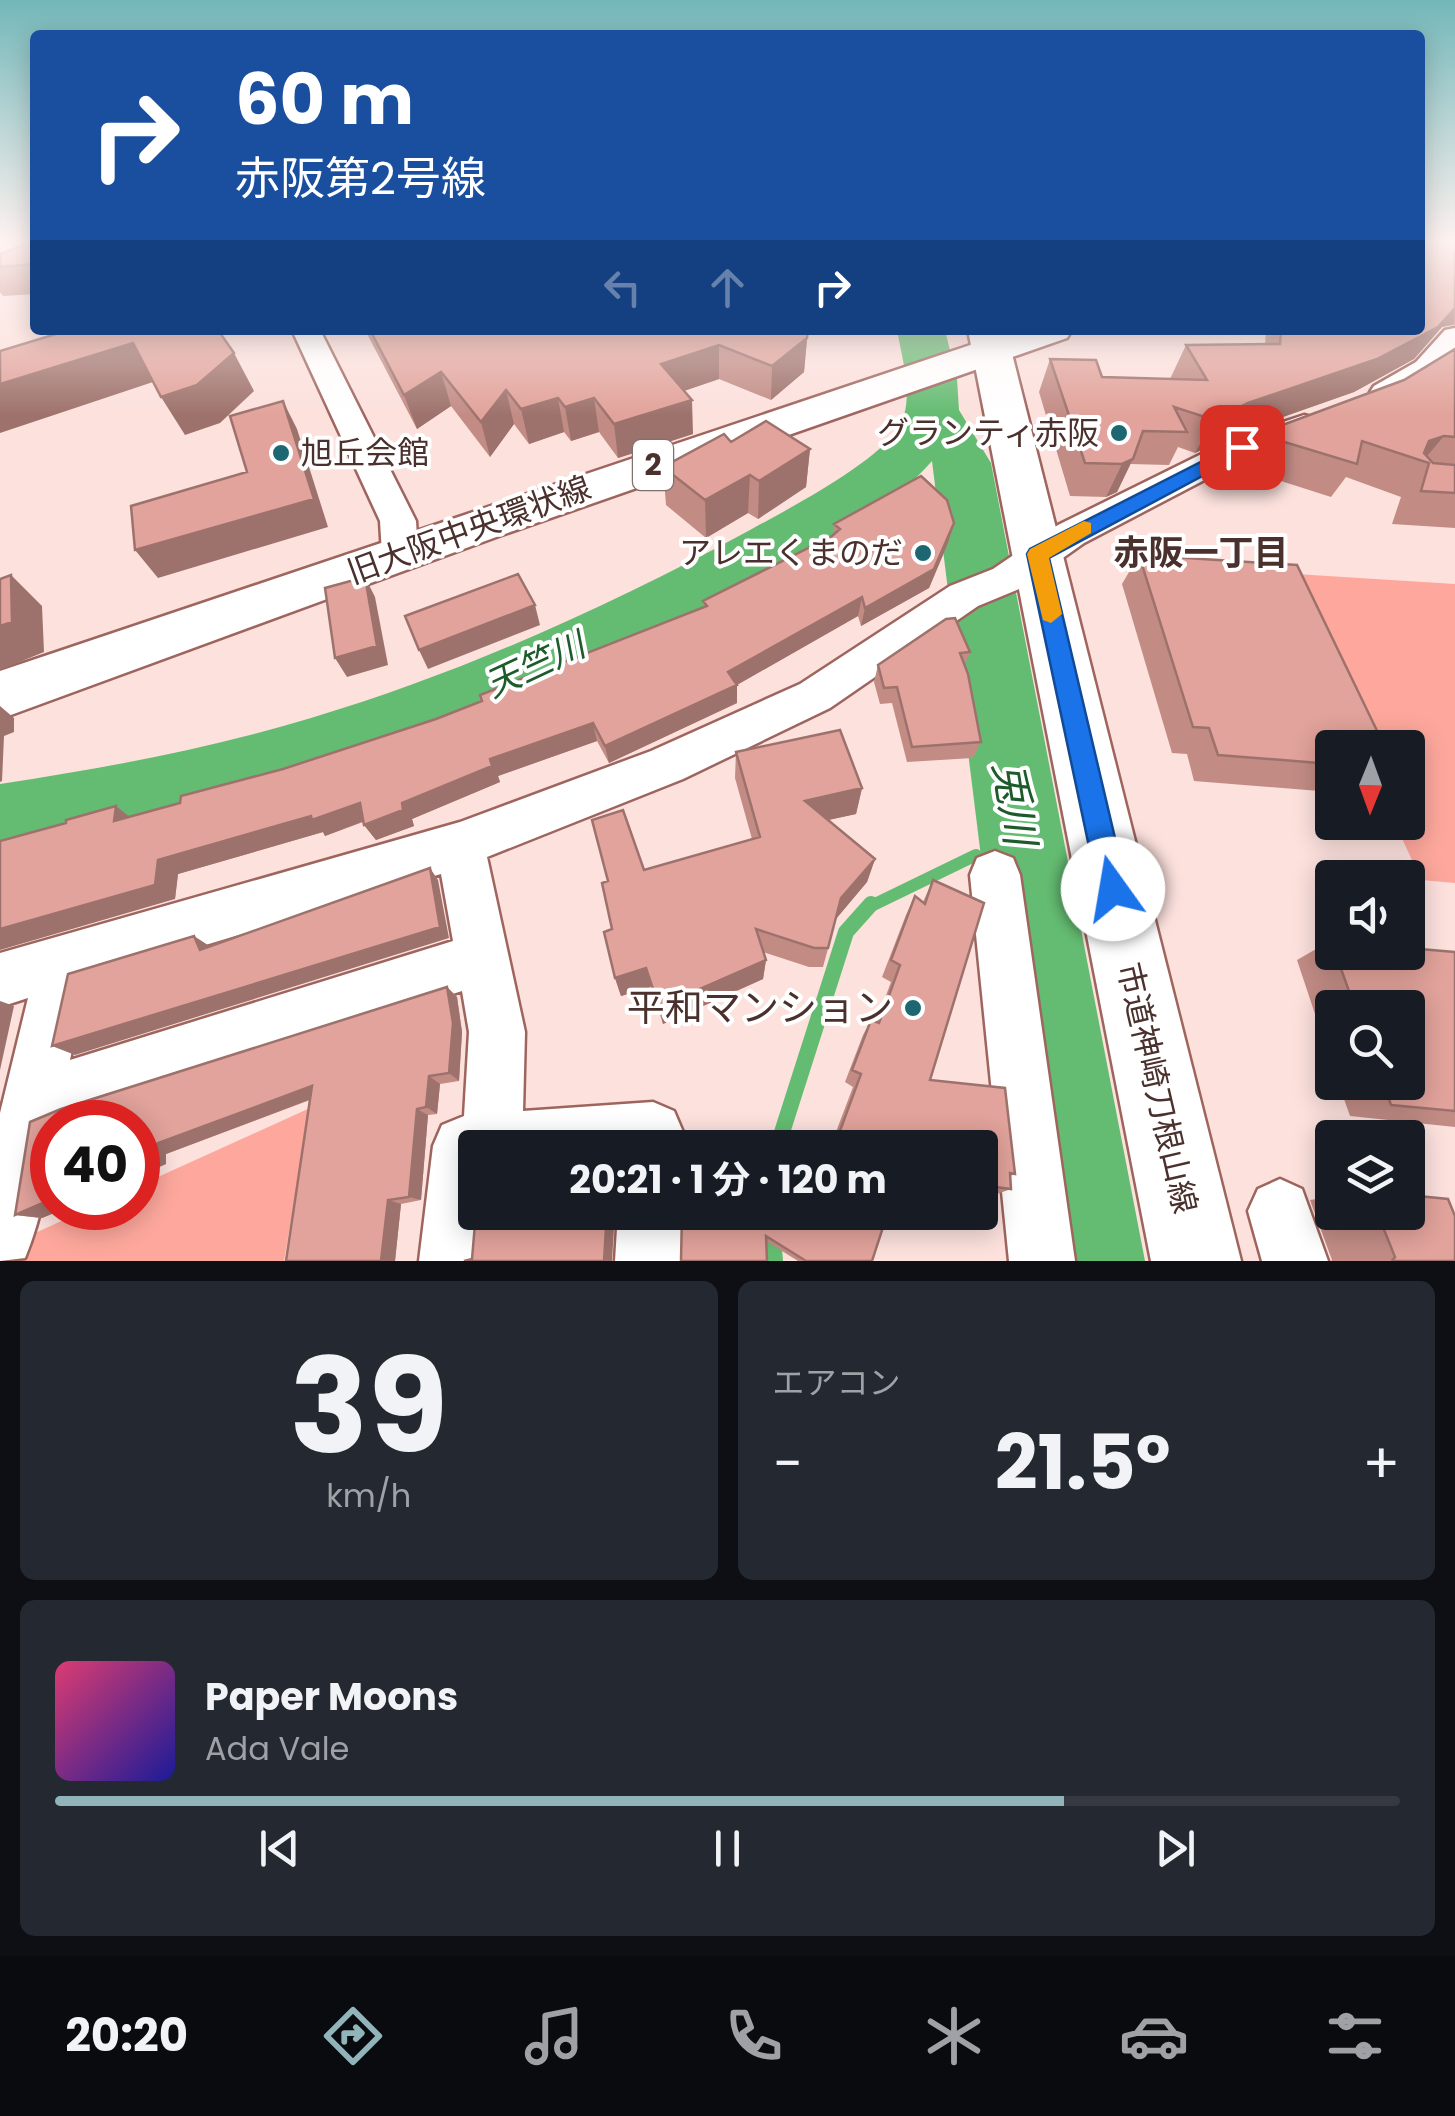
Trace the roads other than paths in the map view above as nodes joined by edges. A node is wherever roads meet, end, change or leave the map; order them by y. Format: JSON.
{"nodes":[{"id":1,"x":308,"y":335,"type":"edge"},
{"id":2,"x":1030,"y":335,"type":"edge"},
{"id":3,"x":1454,"y":339,"type":"edge"},
{"id":4,"x":979,"y":346,"type":"edge"},
{"id":5,"x":400,"y":554,"type":"junction"},
{"id":6,"x":1001,"y":577,"type":"junction"},
{"id":7,"x":0,"y":695,"type":"edge"},
{"id":8,"x":460,"y":844,"type":"junction"},
{"id":9,"x":995,"y":875,"type":"dead end"},
{"id":10,"x":482,"y":958,"type":"junction"},
{"id":11,"x":63,"y":965,"type":"junction"},
{"id":12,"x":0,"y":980,"type":"edge"},
{"id":13,"x":33,"y":1100,"type":"edge"},
{"id":14,"x":36,"y":1100,"type":"edge"},
{"id":15,"x":30,"y":1114,"type":"edge"},
{"id":16,"x":492,"y":1130,"type":"edge"},
{"id":17,"x":458,"y":1204,"type":"edge"},
{"id":18,"x":649,"y":1230,"type":"edge"},
{"id":19,"x":2,"y":1236,"type":"edge"},
{"id":20,"x":452,"y":1261,"type":"edge"},
{"id":21,"x":648,"y":1261,"type":"edge"},
{"id":22,"x":1042,"y":1261,"type":"edge"},
{"id":23,"x":1196,"y":1261,"type":"edge"}],
"edges":[{"from":1,"to":5,"type":"street"},
{"from":2,"to":4,"type":"main road","name":"旧大阪中央環状線","number":"2"},
{"from":3,"to":6,"type":"street"},
{"from":4,"to":5,"type":"main road","name":"旧大阪中央環状線","number":"2"},
{"from":4,"to":6,"type":"main road","name":"市道神崎刀根山線"},
{"from":5,"to":7,"type":"main road","name":"旧大阪中央環状線","number":"2"},
{"from":6,"to":8,"type":"street"},
{"from":6,"to":23,"type":"main road","name":"市道神崎刀根山線"},
{"from":8,"to":10,"type":"street"},
{"from":8,"to":11,"type":"street"},
{"from":9,"to":22,"type":"street"},
{"from":10,"to":14,"type":"street"},
{"from":10,"to":16,"type":"street"},
{"from":11,"to":12,"type":"street"},
{"from":11,"to":13,"type":"street"},
{"from":15,"to":19,"type":"street"},
{"from":17,"to":20,"type":"street"},
{"from":18,"to":21,"type":"street"}]}
